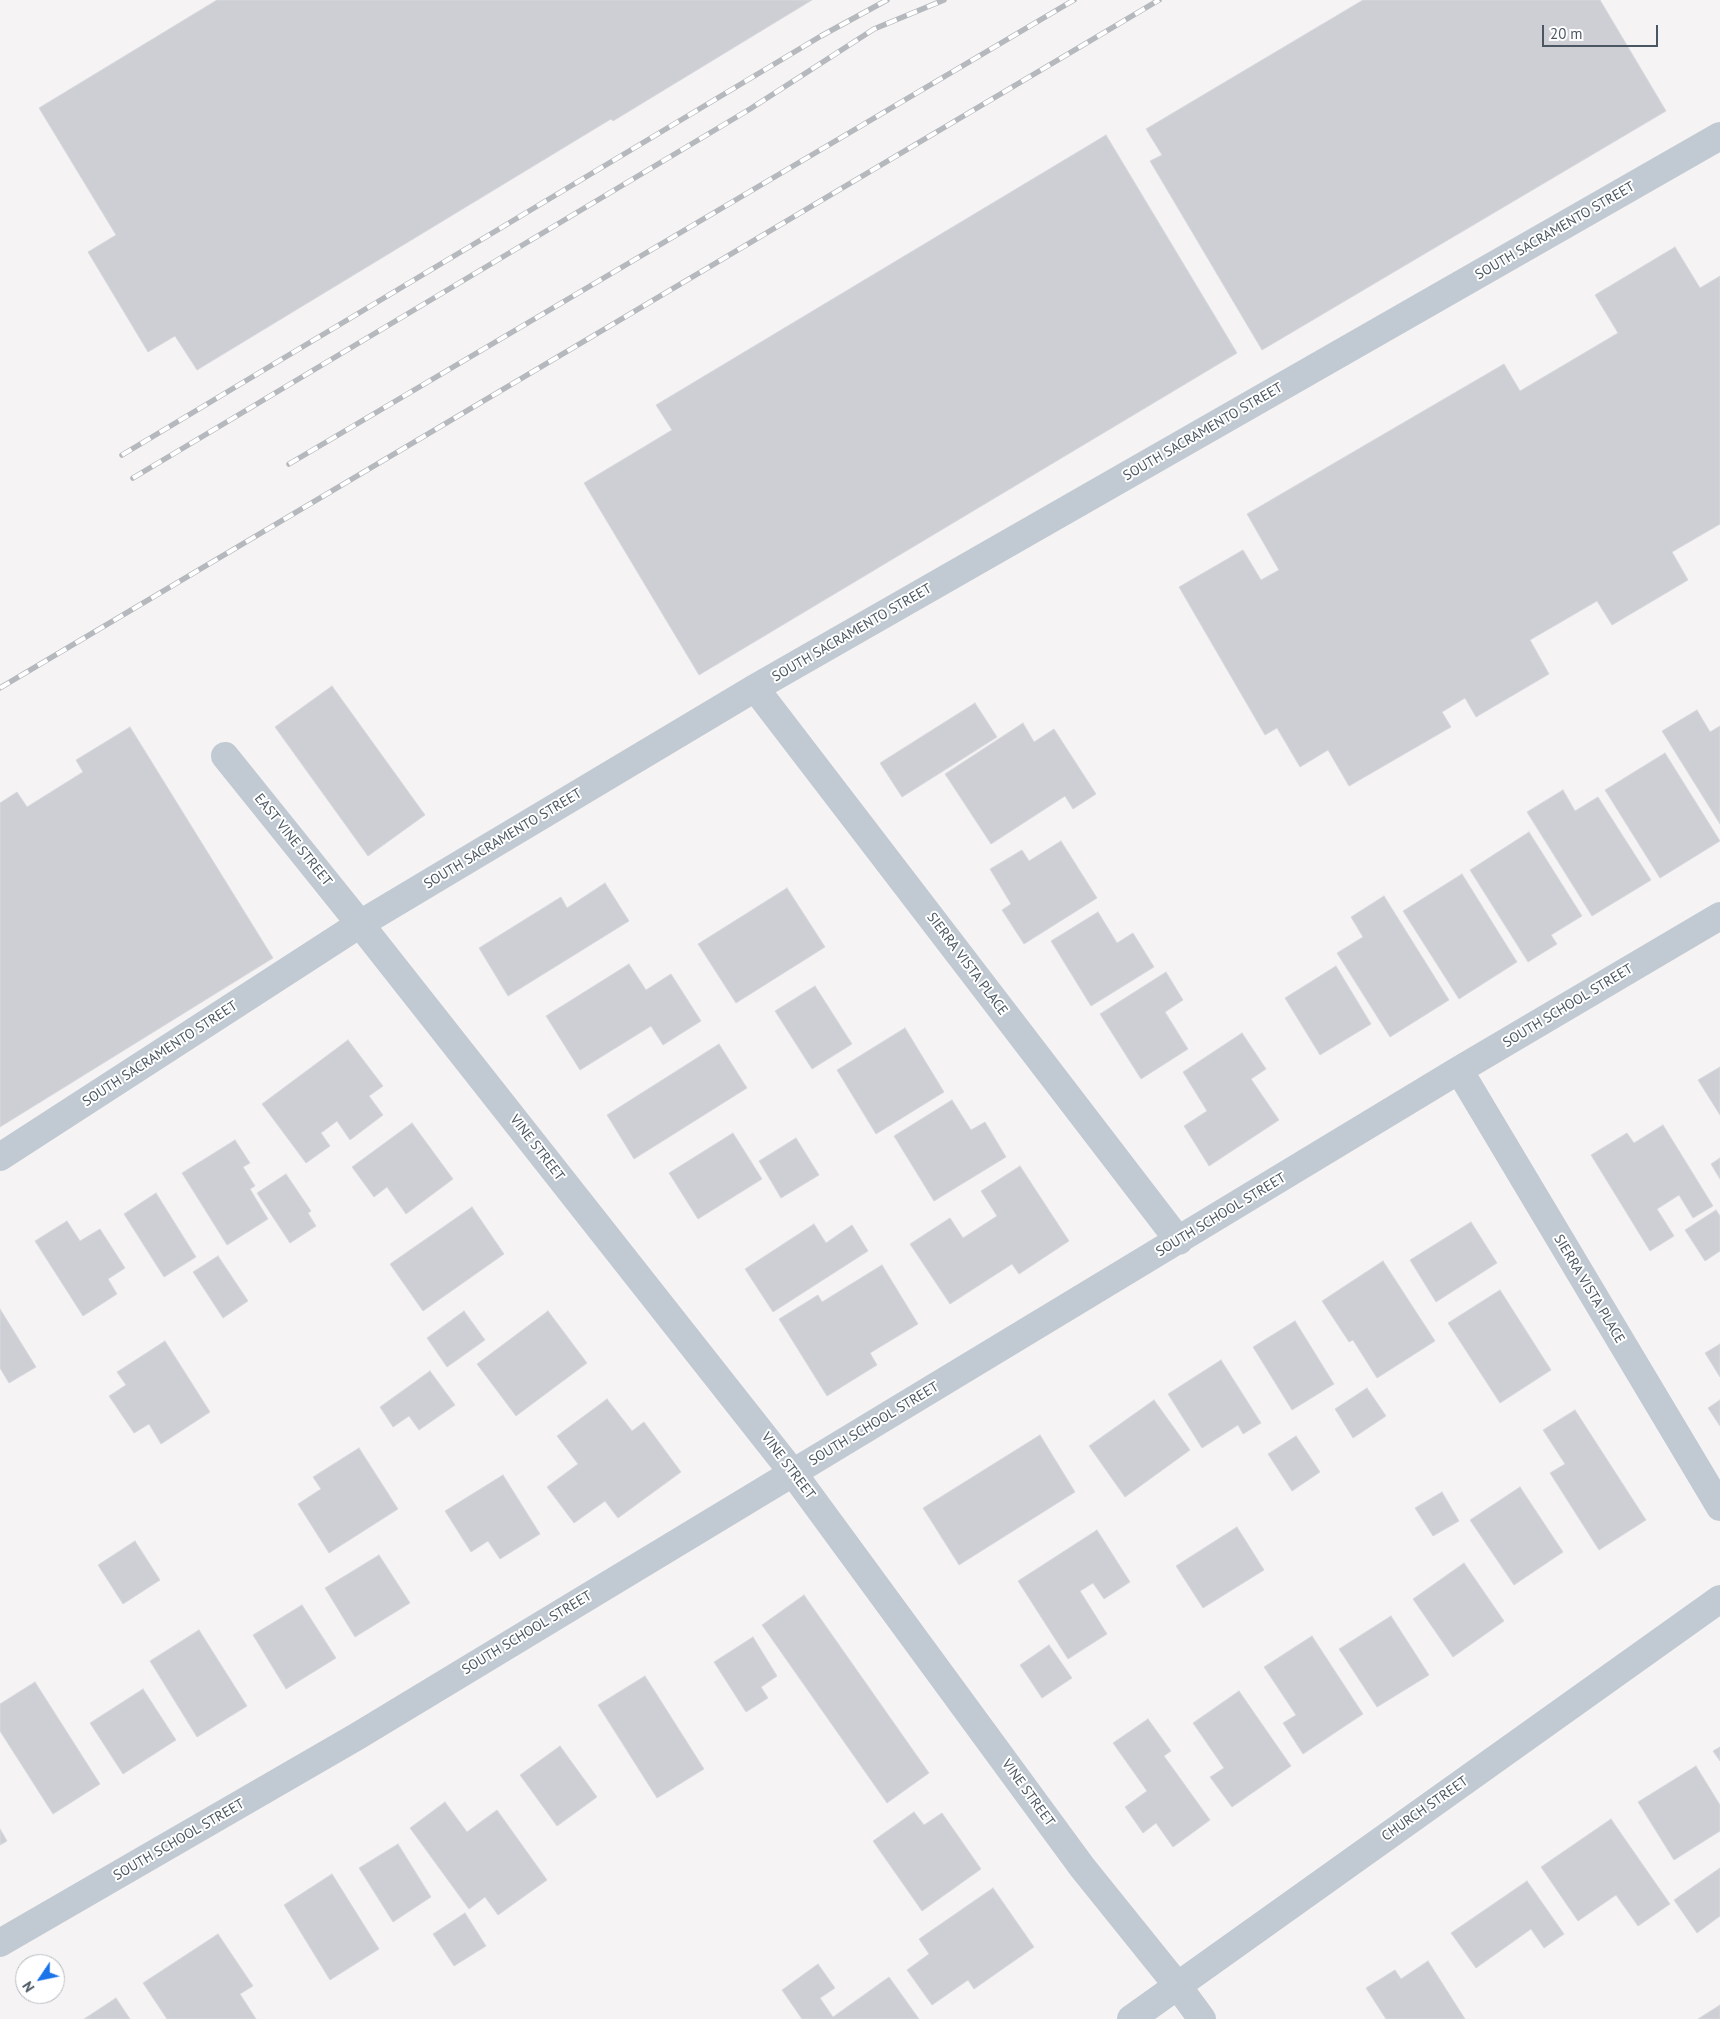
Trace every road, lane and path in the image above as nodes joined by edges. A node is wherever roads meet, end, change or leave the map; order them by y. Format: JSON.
{"nodes":[{"id":1,"x":1720,"y":136,"type":"edge"},
{"id":2,"x":755,"y":688,"type":"junction"},
{"id":3,"x":226,"y":756,"type":"dead end"},
{"id":4,"x":1720,"y":916,"type":"edge"},
{"id":5,"x":360,"y":924,"type":"junction"},
{"id":6,"x":1459,"y":1070,"type":"junction"},
{"id":7,"x":0,"y":1157,"type":"edge"},
{"id":8,"x":1179,"y":1241,"type":"junction"},
{"id":9,"x":794,"y":1472,"type":"junction"},
{"id":10,"x":1720,"y":1507,"type":"edge"},
{"id":11,"x":1720,"y":1599,"type":"edge"},
{"id":12,"x":0,"y":1943,"type":"edge"},
{"id":13,"x":1177,"y":1985,"type":"junction"},
{"id":14,"x":1131,"y":2019,"type":"edge"},
{"id":15,"x":1202,"y":2019,"type":"edge"}],
"edges":[{"from":1,"to":2,"type":"street","name":"SOUTH SACRAMENTO STREET"},
{"from":2,"to":5,"type":"street","name":"SOUTH SACRAMENTO STREET"},
{"from":2,"to":8,"type":"street","name":"SIERRA VISTA PLACE"},
{"from":3,"to":5,"type":"street","name":"EAST VINE STREET"},
{"from":4,"to":6,"type":"street","name":"SOUTH SCHOOL STREET"},
{"from":5,"to":7,"type":"street","name":"SOUTH SACRAMENTO STREET"},
{"from":5,"to":9,"type":"street","name":"VINE STREET"},
{"from":6,"to":8,"type":"street","name":"SOUTH SCHOOL STREET"},
{"from":6,"to":10,"type":"street","name":"SIERRA VISTA PLACE"},
{"from":8,"to":9,"type":"street","name":"SOUTH SCHOOL STREET"},
{"from":9,"to":12,"type":"street","name":"SOUTH SCHOOL STREET"},
{"from":9,"to":13,"type":"street","name":"VINE STREET"},
{"from":11,"to":13,"type":"street","name":"CHURCH STREET"},
{"from":13,"to":14,"type":"street","name":"CHURCH STREET"},
{"from":13,"to":15,"type":"street","name":"VINE STREET"}]}
